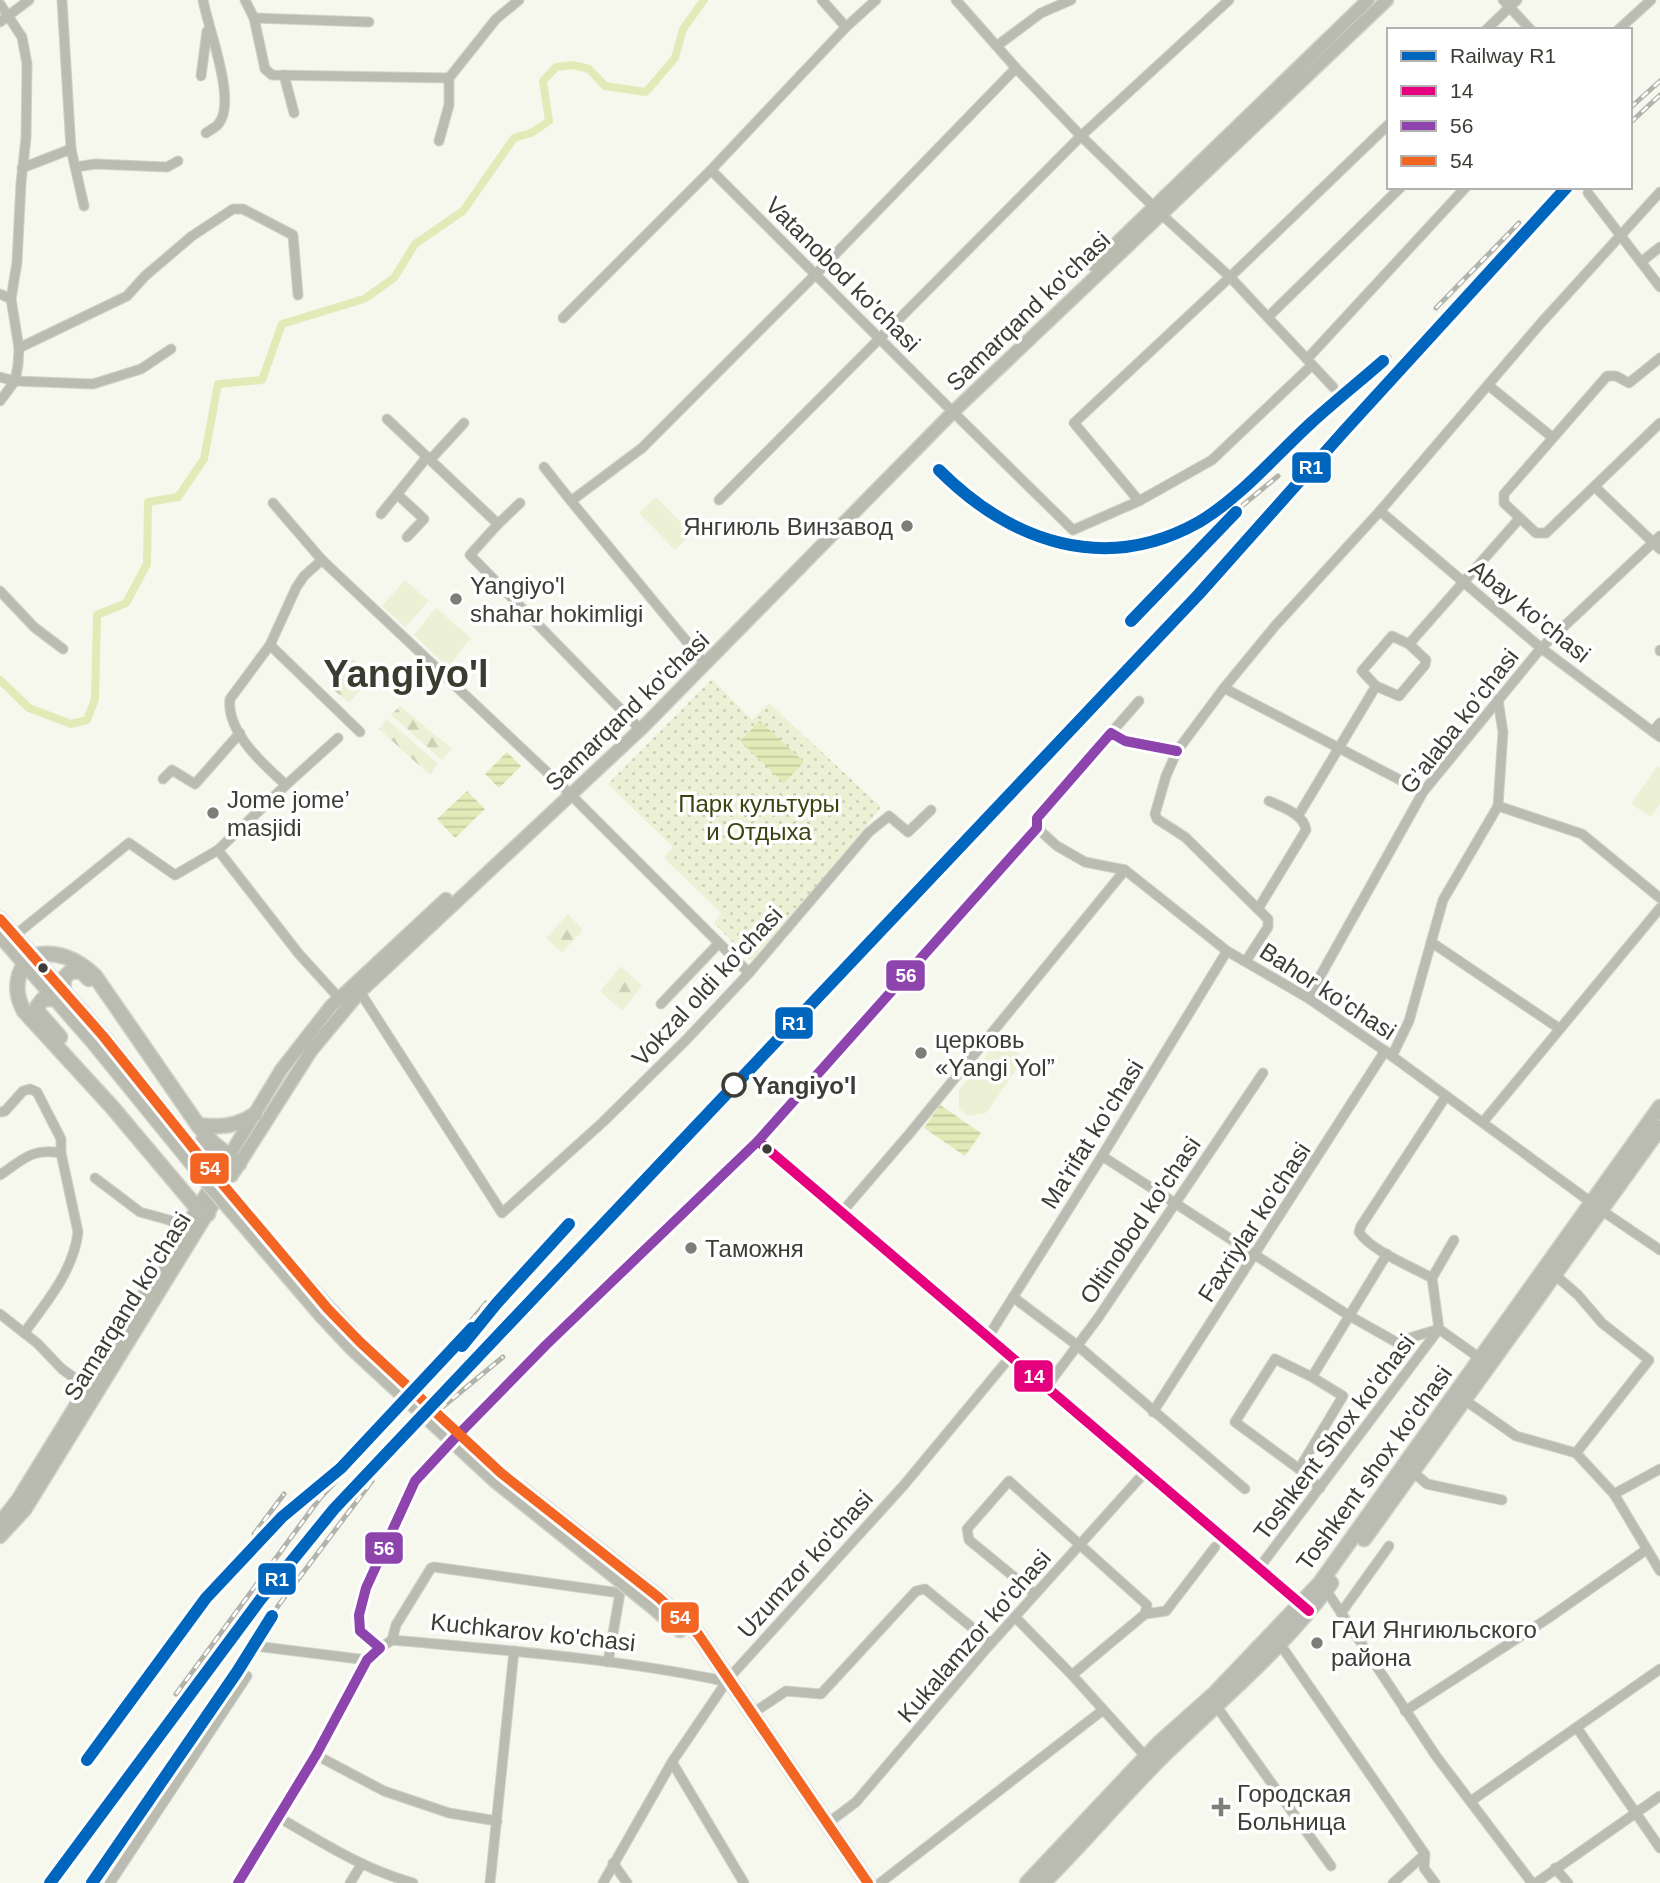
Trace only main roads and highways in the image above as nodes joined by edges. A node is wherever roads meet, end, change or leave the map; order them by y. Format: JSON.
{"nodes":[{"id":1,"x":1368,"y":0,"type":"edge"},
{"id":2,"x":1387,"y":0,"type":"edge"},
{"id":3,"x":1157,"y":210,"type":"junction"},
{"id":4,"x":704,"y":663,"type":"junction"},
{"id":5,"x":569,"y":793,"type":"junction"},
{"id":6,"x":0,"y":919,"type":"edge"},
{"id":7,"x":7,"y":936,"type":"edge"},
{"id":8,"x":28,"y":959,"type":"junction"},
{"id":9,"x":59,"y":995,"type":"junction"},
{"id":10,"x":1660,"y":1107,"type":"edge"},
{"id":11,"x":255,"y":1114,"type":"junction"},
{"id":12,"x":198,"y":1125,"type":"junction"},
{"id":13,"x":1660,"y":1128,"type":"edge"},
{"id":14,"x":230,"y":1166,"type":"junction"},
{"id":15,"x":1597,"y":1206,"type":"junction"},
{"id":16,"x":205,"y":1207,"type":"junction"},
{"id":17,"x":189,"y":1232,"type":"junction"},
{"id":18,"x":0,"y":1522,"type":"edge"},
{"id":19,"x":0,"y":1536,"type":"edge"},
{"id":20,"x":1305,"y":1608,"type":"junction"},
{"id":21,"x":868,"y":1883,"type":"edge"},
{"id":22,"x":1027,"y":1883,"type":"edge"},
{"id":23,"x":1043,"y":1883,"type":"edge"}],
"edges":[{"from":1,"to":3,"type":"main road","name":"Samarqand ko'chasi"},
{"from":2,"to":3,"type":"main road","name":"Samarqand ko'chasi"},
{"from":3,"to":4,"type":"main road","name":"Samarqand ko'chasi"},
{"from":4,"to":5,"type":"main road","name":"Samarqand ko'chasi"},
{"from":4,"to":5,"type":"main road","name":"Samarqand ko'chasi"},
{"from":5,"to":11,"type":"main road","name":"Samarqand ko'chasi"},
{"from":5,"to":14,"type":"main road","name":"Samarqand ko'chasi"},
{"from":6,"to":7,"type":"main road"},
{"from":7,"to":8,"type":"main road"},
{"from":8,"to":9,"type":"main road"},
{"from":8,"to":12,"type":"main road"},
{"from":8,"to":16,"type":"main road"},
{"from":9,"to":14,"type":"main road"},
{"from":9,"to":16,"type":"main road"},
{"from":9,"to":21,"type":"main road","bridge":true},
{"from":10,"to":15,"type":"main road","name":"Toshkent shox ko'chasi"},
{"from":11,"to":12,"type":"main road"},
{"from":11,"to":14,"type":"main road","name":"Samarqand ko'chasi"},
{"from":12,"to":14,"type":"main road"},
{"from":13,"to":15,"type":"main road","name":"Toshkent shox ko'chasi"},
{"from":14,"to":16,"type":"main road","name":"Samarqand ko'chasi"},
{"from":15,"to":20,"type":"main road","name":"Toshkent shox ko'chasi"},
{"from":15,"to":20,"type":"main road","name":"Toshkent shox ko'chasi"},
{"from":16,"to":17,"type":"main road","name":"Samarqand ko'chasi"},
{"from":17,"to":18,"type":"main road","name":"Samarqand ko'chasi"},
{"from":17,"to":19,"type":"main road","name":"Samarqand ko'chasi"},
{"from":20,"to":22,"type":"main road","name":"Toshkent shox ko'chasi"},
{"from":20,"to":23,"type":"main road","name":"Toshkent shox ko'chasi"}]}
